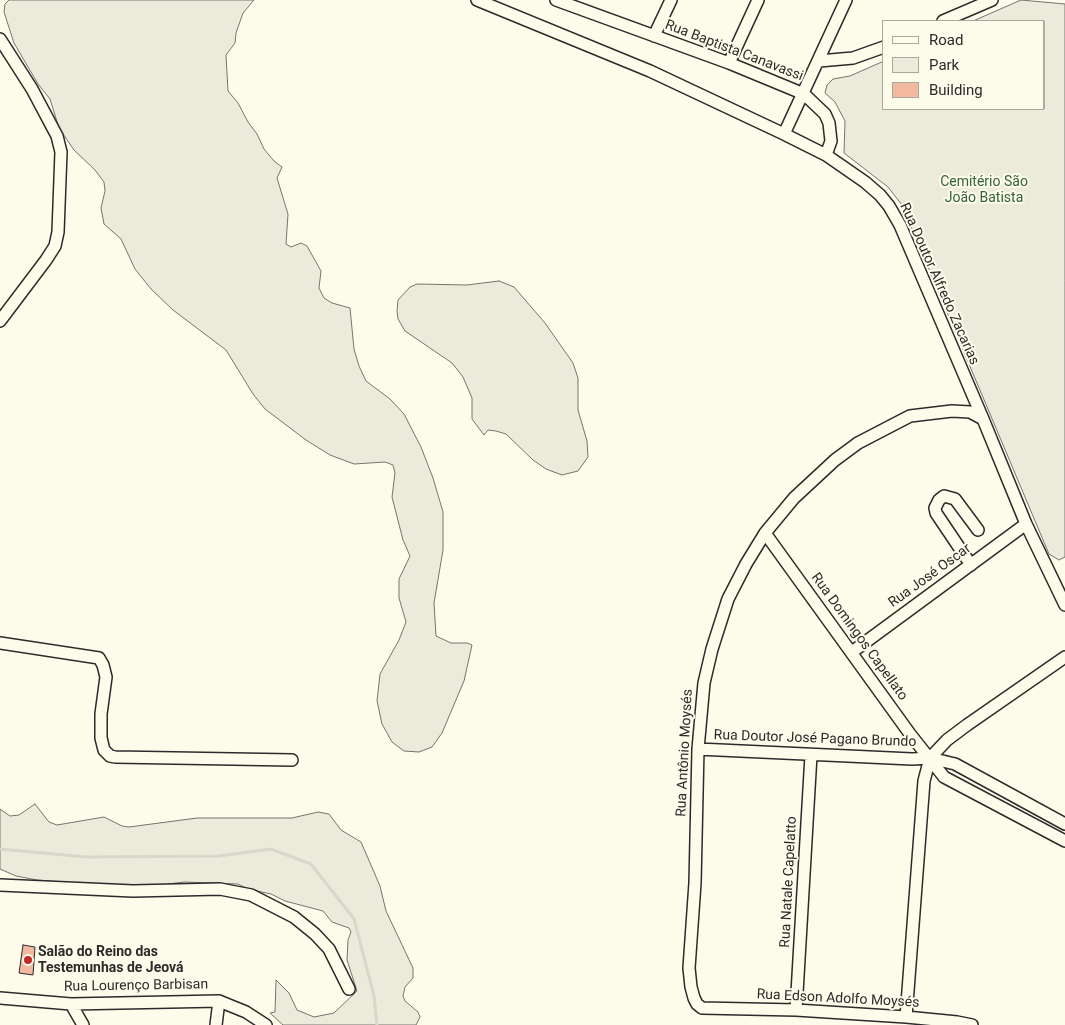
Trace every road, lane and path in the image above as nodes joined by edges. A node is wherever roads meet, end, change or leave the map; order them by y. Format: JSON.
{"nodes":[{"id":1,"x":477,"y":0,"type":"edge"},
{"id":2,"x":556,"y":0,"type":"edge"},
{"id":3,"x":671,"y":0,"type":"edge"},
{"id":4,"x":758,"y":0,"type":"edge"},
{"id":5,"x":846,"y":0,"type":"edge"},
{"id":6,"x":992,"y":0,"type":"edge"},
{"id":7,"x":582,"y":4,"type":"edge"},
{"id":8,"x":945,"y":20,"type":"edge"},
{"id":9,"x":654,"y":36,"type":"junction"},
{"id":10,"x":0,"y":39,"type":"edge"},
{"id":11,"x":882,"y":48,"type":"edge"},
{"id":12,"x":819,"y":60,"type":"junction"},
{"id":13,"x":728,"y":64,"type":"junction"},
{"id":14,"x":804,"y":94,"type":"junction"},
{"id":15,"x":784,"y":134,"type":"junction"},
{"id":16,"x":826,"y":155,"type":"junction"},
{"id":17,"x":0,"y":320,"type":"edge"},
{"id":18,"x":983,"y":418,"type":"junction"},
{"id":19,"x":1026,"y":524,"type":"junction"},
{"id":20,"x":978,"y":530,"type":"dead end"},
{"id":21,"x":765,"y":533,"type":"junction"},
{"id":22,"x":971,"y":565,"type":"junction"},
{"id":23,"x":1065,"y":605,"type":"edge"},
{"id":24,"x":0,"y":643,"type":"edge"},
{"id":25,"x":852,"y":652,"type":"junction"},
{"id":26,"x":1065,"y":657,"type":"edge"},
{"id":27,"x":698,"y":749,"type":"junction"},
{"id":28,"x":811,"y":755,"type":"junction"},
{"id":29,"x":930,"y":758,"type":"junction"},
{"id":30,"x":292,"y":760,"type":"dead end"},
{"id":31,"x":1065,"y":824,"type":"edge"},
{"id":32,"x":1065,"y":841,"type":"edge"},
{"id":33,"x":0,"y":885,"type":"edge"},
{"id":34,"x":349,"y":989,"type":"dead end"},
{"id":35,"x":0,"y":998,"type":"edge"},
{"id":36,"x":219,"y":1000,"type":"junction"},
{"id":37,"x":71,"y":1004,"type":"junction"},
{"id":38,"x":702,"y":1008,"type":"joint"},
{"id":39,"x":796,"y":1010,"type":"junction"},
{"id":40,"x":906,"y":1017,"type":"junction"},
{"id":41,"x":83,"y":1025,"type":"edge"},
{"id":42,"x":216,"y":1025,"type":"edge"},
{"id":43,"x":266,"y":1025,"type":"edge"},
{"id":44,"x":972,"y":1025,"type":"edge"}],
"edges":[{"from":1,"to":15,"type":"street","name":"Rua Doutor Alfredo Zacarias"},
{"from":2,"to":7,"type":"street","name":"Rua Baptista Canavassi"},
{"from":3,"to":9,"type":"street"},
{"from":4,"to":13,"type":"street"},
{"from":5,"to":12,"type":"street","name":"Rua Baptista Canavassi"},
{"from":6,"to":8,"type":"street"},
{"from":7,"to":9,"type":"street","name":"Rua Baptista Canavassi"},
{"from":9,"to":13,"type":"street","name":"Rua Baptista Canavassi"},
{"from":10,"to":17,"type":"street"},
{"from":11,"to":12,"type":"street"},
{"from":12,"to":14,"type":"street","name":"Rua Baptista Canavassi"},
{"from":13,"to":14,"type":"street","name":"Rua Baptista Canavassi"},
{"from":14,"to":15,"type":"street"},
{"from":14,"to":16,"type":"street"},
{"from":15,"to":16,"type":"street","name":"Rua Doutor Alfredo Zacarias"},
{"from":16,"to":18,"type":"street","name":"Rua Doutor Alfredo Zacarias"},
{"from":18,"to":19,"type":"street","name":"Rua Doutor Alfredo Zacarias"},
{"from":18,"to":21,"type":"street","name":"Rua Antônio Moysés"},
{"from":19,"to":22,"type":"street","name":"Rua José Oscar"},
{"from":19,"to":23,"type":"street","name":"Rua Doutor Alfredo Zacarias"},
{"from":20,"to":22,"type":"street"},
{"from":21,"to":25,"type":"street","name":"Rua Domingos Capellato"},
{"from":21,"to":27,"type":"street","name":"Rua Antônio Moysés"},
{"from":22,"to":25,"type":"street","name":"Rua José Oscar"},
{"from":24,"to":30,"type":"street"},
{"from":25,"to":29,"type":"street","name":"Rua Domingos Capellato"},
{"from":26,"to":29,"type":"street"},
{"from":27,"to":28,"type":"street","name":"Rua Doutor José Pagano Brundo"},
{"from":27,"to":38,"type":"street","name":"Rua Antônio Moysés"},
{"from":28,"to":29,"type":"street","name":"Rua Doutor José Pagano Brundo"},
{"from":28,"to":39,"type":"street","name":"Rua Natale Capelatto"},
{"from":29,"to":31,"type":"street","name":"Rua Doutor José Pagano Brundo"},
{"from":29,"to":32,"type":"street","name":"Rua Doutor José Pagano Brundo"},
{"from":29,"to":40,"type":"street"},
{"from":33,"to":34,"type":"street"},
{"from":35,"to":37,"type":"street","name":"Rua Lourenço Barbisan"},
{"from":36,"to":37,"type":"street","name":"Rua Lourenço Barbisan"},
{"from":36,"to":42,"type":"street"},
{"from":36,"to":43,"type":"street","name":"Rua Lourenço Barbisan"},
{"from":37,"to":41,"type":"street"},
{"from":38,"to":39,"type":"street","name":"Rua Edson Adolfo Moysés"},
{"from":39,"to":40,"type":"street","name":"Rua Edson Adolfo Moysés"},
{"from":40,"to":44,"type":"street","name":"Rua Edson Adolfo Moysés"}]}
